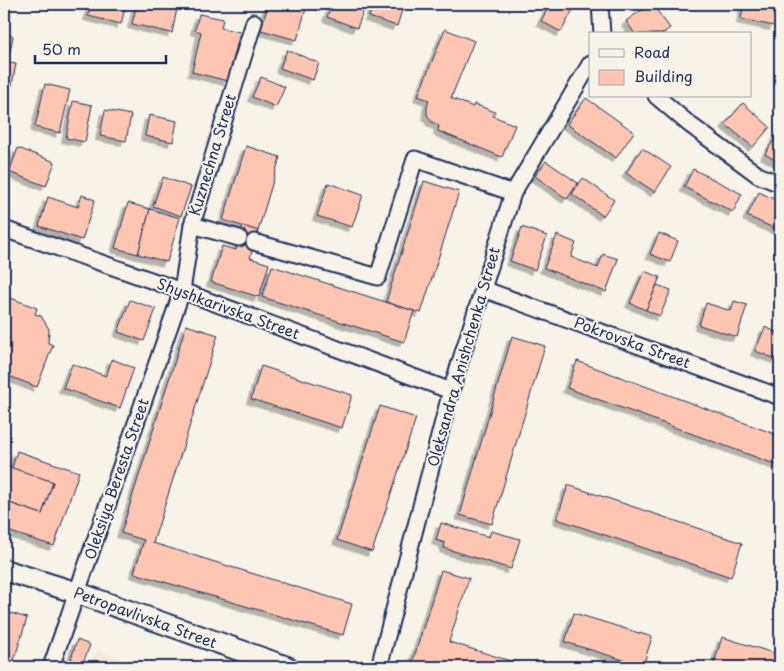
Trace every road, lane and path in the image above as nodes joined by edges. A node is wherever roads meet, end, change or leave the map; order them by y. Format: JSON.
{"nodes":[{"id":1,"x":600,"y":4,"type":"edge"},
{"id":2,"x":254,"y":22,"type":"dead end"},
{"id":3,"x":602,"y":32,"type":"edge"},
{"id":4,"x":589,"y":66,"type":"edge"},
{"id":5,"x":658,"y":98,"type":"edge"},
{"id":6,"x":780,"y":184,"type":"edge"},
{"id":7,"x":512,"y":193,"type":"junction"},
{"id":8,"x":192,"y":225,"type":"junction"},
{"id":9,"x":4,"y":229,"type":"edge"},
{"id":10,"x":239,"y":238,"type":"dead end"},
{"id":11,"x":254,"y":242,"type":"dead end"},
{"id":12,"x":483,"y":289,"type":"junction"},
{"id":13,"x":182,"y":291,"type":"junction"},
{"id":14,"x":451,"y":391,"type":"junction"},
{"id":15,"x":780,"y":397,"type":"edge"},
{"id":16,"x":4,"y":570,"type":"edge"},
{"id":17,"x":78,"y":593,"type":"junction"},
{"id":18,"x":51,"y":667,"type":"edge"},
{"id":19,"x":286,"y":667,"type":"edge"},
{"id":20,"x":379,"y":667,"type":"edge"}],
"edges":[{"from":1,"to":3,"type":"street"},
{"from":2,"to":8,"type":"street","name":"Kuznechna Street"},
{"from":4,"to":7,"type":"street","name":"Oleksandra Anishchenka Street"},
{"from":5,"to":6,"type":"street"},
{"from":7,"to":11,"type":"street"},
{"from":7,"to":12,"type":"street","name":"Oleksandra Anishchenka Street"},
{"from":8,"to":10,"type":"street"},
{"from":8,"to":13,"type":"street","name":"Kuznechna Street"},
{"from":9,"to":13,"type":"street","name":"Shyshkarivska Street"},
{"from":12,"to":14,"type":"street","name":"Oleksandra Anishchenka Street"},
{"from":12,"to":15,"type":"street","name":"Pokrovska Street"},
{"from":13,"to":14,"type":"street","name":"Shyshkarivska Street"},
{"from":13,"to":17,"type":"street","name":"Oleksiya Beresta Street"},
{"from":14,"to":20,"type":"street","name":"Oleksandra Anishchenka Street"},
{"from":16,"to":17,"type":"main road","name":"Petropavlivska Street"},
{"from":17,"to":18,"type":"street","name":"Oleksiya Beresta Street"},
{"from":17,"to":19,"type":"main road","name":"Petropavlivska Street"}]}
